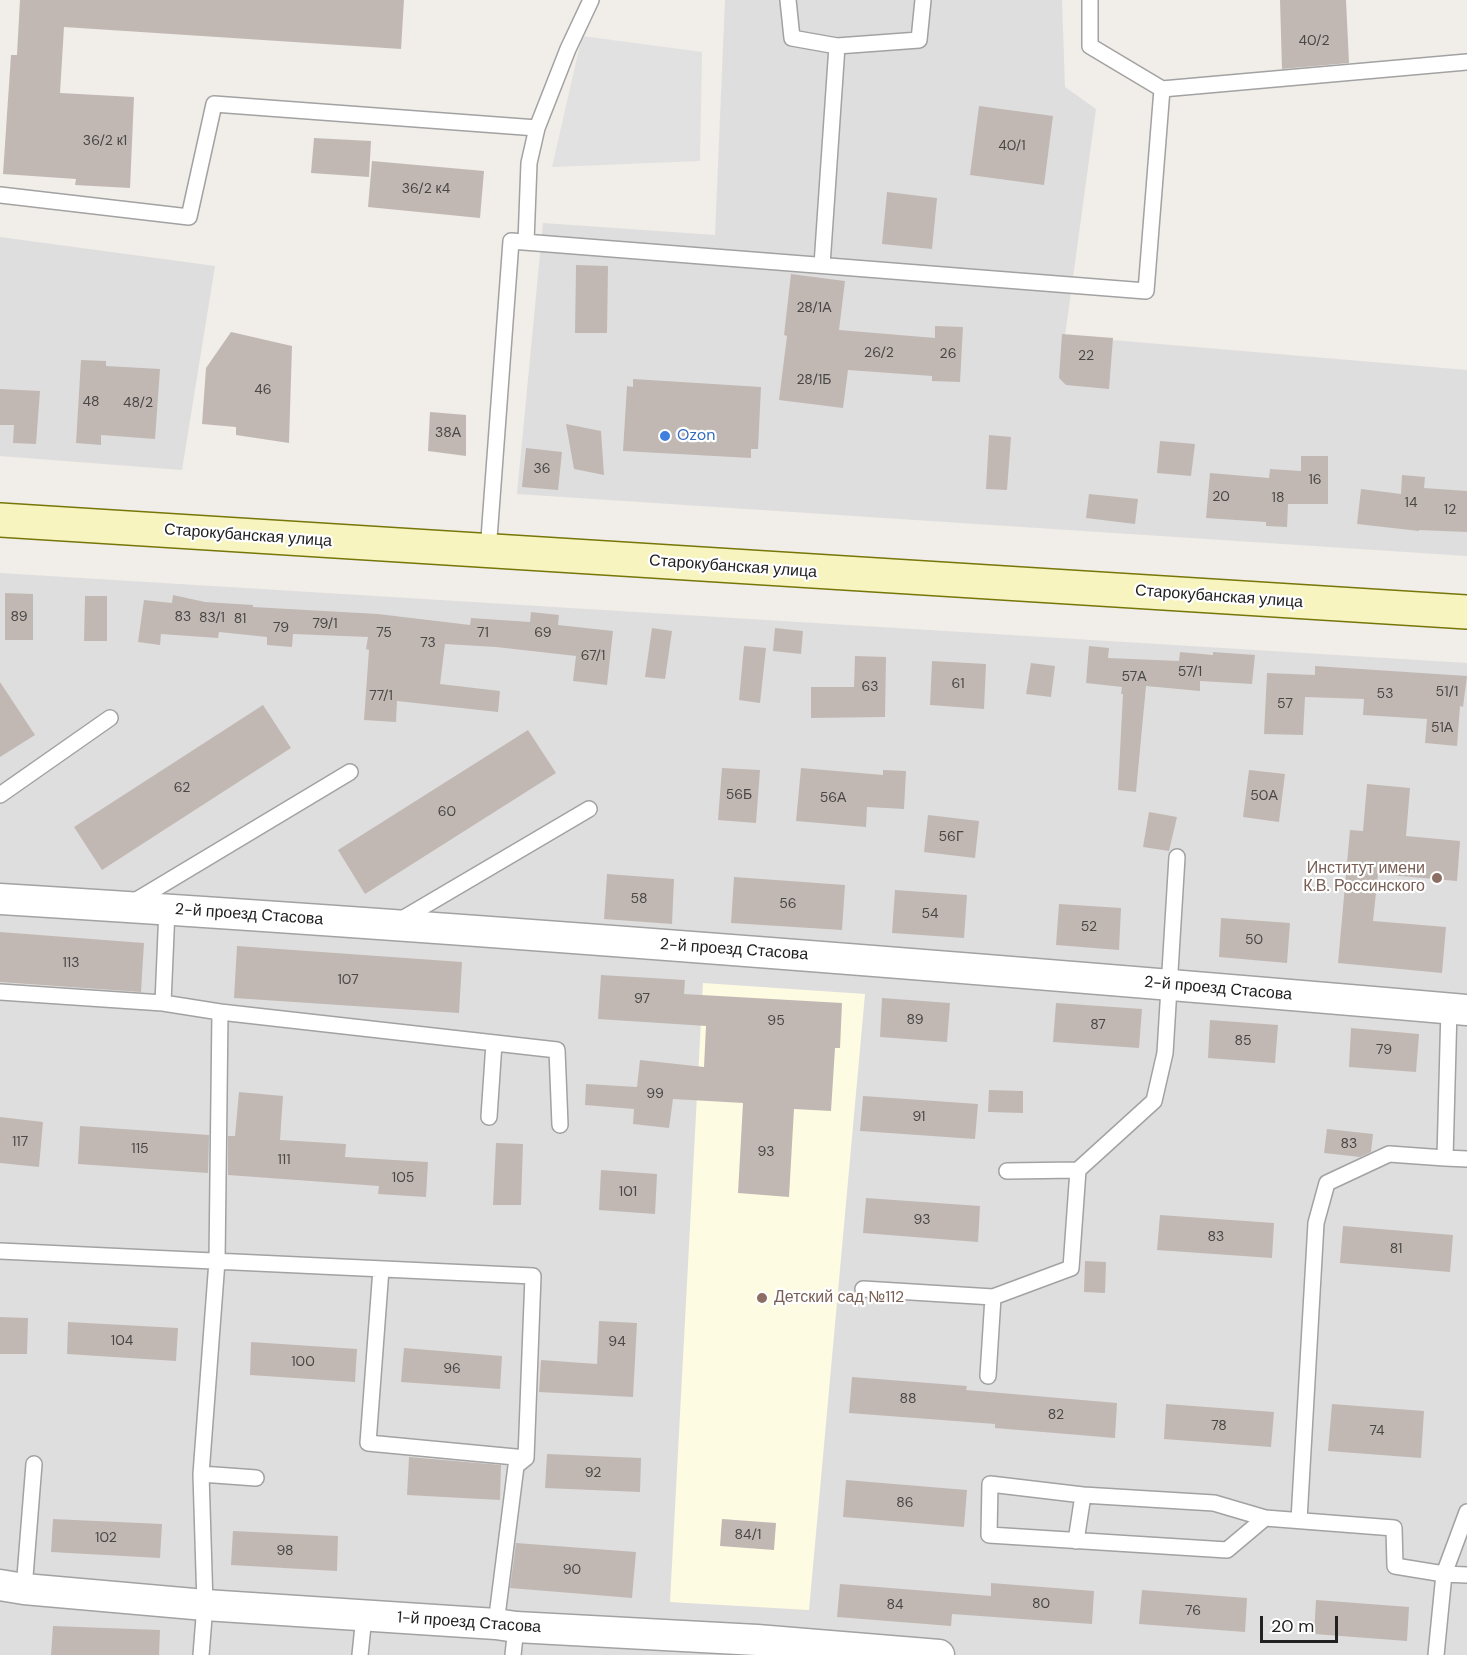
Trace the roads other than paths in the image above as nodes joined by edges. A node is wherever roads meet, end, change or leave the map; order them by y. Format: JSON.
{"nodes":[{"id":1,"x":591,"y":0,"type":"edge"},
{"id":2,"x":788,"y":0,"type":"edge"},
{"id":3,"x":923,"y":0,"type":"edge"},
{"id":4,"x":1089,"y":0,"type":"edge"},
{"id":5,"x":837,"y":46,"type":"junction"},
{"id":6,"x":1467,"y":62,"type":"edge"},
{"id":7,"x":1162,"y":89,"type":"junction"},
{"id":8,"x":537,"y":128,"type":"junction"},
{"id":9,"x":0,"y":195,"type":"edge"},
{"id":10,"x":526,"y":242,"type":"junction"},
{"id":11,"x":822,"y":265,"type":"junction"},
{"id":12,"x":0,"y":520,"type":"edge"},
{"id":13,"x":488,"y":552,"type":"junction"},
{"id":14,"x":1467,"y":612,"type":"edge"},
{"id":15,"x":110,"y":718,"type":"dead end"},
{"id":16,"x":350,"y":772,"type":"dead end"},
{"id":17,"x":0,"y":795,"type":"edge"},
{"id":18,"x":589,"y":809,"type":"dead end"},
{"id":19,"x":1177,"y":857,"type":"dead end"},
{"id":20,"x":0,"y":899,"type":"edge"},
{"id":21,"x":124,"y":907,"type":"junction"},
{"id":22,"x":167,"y":909,"type":"junction"},
{"id":23,"x":392,"y":925,"type":"junction"},
{"id":24,"x":1170,"y":985,"type":"junction"},
{"id":25,"x":0,"y":992,"type":"edge"},
{"id":26,"x":163,"y":1003,"type":"junction"},
{"id":27,"x":1458,"y":1009,"type":"edge"},
{"id":28,"x":220,"y":1012,"type":"junction"},
{"id":29,"x":494,"y":1043,"type":"junction"},
{"id":30,"x":489,"y":1117,"type":"dead end"},
{"id":31,"x":560,"y":1125,"type":"dead end"},
{"id":32,"x":1445,"y":1158,"type":"junction"},
{"id":33,"x":1467,"y":1159,"type":"edge"},
{"id":34,"x":1078,"y":1170,"type":"junction"},
{"id":35,"x":1007,"y":1171,"type":"dead end"},
{"id":36,"x":0,"y":1251,"type":"edge"},
{"id":37,"x":217,"y":1261,"type":"junction"},
{"id":38,"x":381,"y":1269,"type":"junction"},
{"id":39,"x":863,"y":1288,"type":"dead end"},
{"id":40,"x":993,"y":1296,"type":"junction"},
{"id":41,"x":988,"y":1376,"type":"dead end"},
{"id":42,"x":526,"y":1458,"type":"junction"},
{"id":43,"x":34,"y":1464,"type":"dead end"},
{"id":44,"x":201,"y":1474,"type":"junction"},
{"id":45,"x":256,"y":1478,"type":"dead end"},
{"id":46,"x":1083,"y":1495,"type":"junction"},
{"id":47,"x":1467,"y":1512,"type":"edge"},
{"id":48,"x":1265,"y":1518,"type":"junction"},
{"id":49,"x":1299,"y":1520,"type":"junction"},
{"id":50,"x":1076,"y":1541,"type":"junction"},
{"id":51,"x":1444,"y":1574,"type":"junction"},
{"id":52,"x":1467,"y":1575,"type":"edge"},
{"id":53,"x":12,"y":1587,"type":"edge"},
{"id":54,"x":205,"y":1605,"type":"junction"},
{"id":55,"x":364,"y":1616,"type":"junction"},
{"id":56,"x":508,"y":1635,"type":"edge"},
{"id":57,"x":756,"y":1647,"type":"edge"},
{"id":58,"x":201,"y":1655,"type":"edge"},
{"id":59,"x":360,"y":1655,"type":"edge"},
{"id":60,"x":939,"y":1655,"type":"edge"},
{"id":61,"x":1436,"y":1655,"type":"edge"}],
"edges":[{"from":1,"to":8,"type":"lane"},
{"from":2,"to":5,"type":"lane"},
{"from":3,"to":5,"type":"lane"},
{"from":4,"to":7,"type":"lane"},
{"from":5,"to":11,"type":"lane"},
{"from":6,"to":7,"type":"lane"},
{"from":7,"to":11,"type":"lane"},
{"from":8,"to":9,"type":"lane"},
{"from":8,"to":10,"type":"lane"},
{"from":10,"to":11,"type":"lane"},
{"from":10,"to":13,"type":"lane"},
{"from":12,"to":13,"type":"street","name":"Старокубанская улица"},
{"from":13,"to":14,"type":"street","name":"Старокубанская улица"},
{"from":15,"to":17,"type":"lane"},
{"from":16,"to":21,"type":"lane"},
{"from":18,"to":23,"type":"lane"},
{"from":19,"to":24,"type":"lane"},
{"from":20,"to":21,"type":"street","name":"2-й проезд Стасова"},
{"from":21,"to":22,"type":"street","name":"2-й проезд Стасова"},
{"from":22,"to":23,"type":"street","name":"2-й проезд Стасова"},
{"from":22,"to":26,"type":"lane"},
{"from":23,"to":24,"type":"street","name":"2-й проезд Стасова"},
{"from":24,"to":27,"type":"street","name":"2-й проезд Стасова"},
{"from":24,"to":34,"type":"lane"},
{"from":25,"to":26,"type":"lane"},
{"from":26,"to":28,"type":"lane"},
{"from":27,"to":32,"type":"lane"},
{"from":28,"to":29,"type":"lane"},
{"from":28,"to":37,"type":"lane"},
{"from":29,"to":30,"type":"lane"},
{"from":29,"to":31,"type":"lane"},
{"from":32,"to":33,"type":"lane"},
{"from":32,"to":49,"type":"lane"},
{"from":34,"to":35,"type":"lane"},
{"from":34,"to":40,"type":"lane"},
{"from":36,"to":37,"type":"lane"},
{"from":37,"to":38,"type":"lane"},
{"from":37,"to":44,"type":"lane"},
{"from":38,"to":42,"type":"lane"},
{"from":38,"to":42,"type":"lane"},
{"from":39,"to":40,"type":"lane"},
{"from":40,"to":41,"type":"lane"},
{"from":42,"to":56,"type":"lane"},
{"from":43,"to":53,"type":"lane"},
{"from":44,"to":45,"type":"lane"},
{"from":44,"to":54,"type":"lane"},
{"from":46,"to":48,"type":"lane"},
{"from":46,"to":50,"type":"lane"},
{"from":46,"to":50,"type":"lane"},
{"from":47,"to":51,"type":"lane"},
{"from":48,"to":49,"type":"lane"},
{"from":48,"to":50,"type":"lane"},
{"from":49,"to":51,"type":"lane"},
{"from":51,"to":52,"type":"lane"},
{"from":51,"to":61,"type":"lane"},
{"from":53,"to":54,"type":"street","name":"1-й проезд Стасова"},
{"from":54,"to":55,"type":"street","name":"1-й проезд Стасова"},
{"from":54,"to":58,"type":"lane"},
{"from":55,"to":56,"type":"street","name":"1-й проезд Стасова"},
{"from":55,"to":59,"type":"lane"},
{"from":56,"to":57,"type":"street","name":"1-й проезд Стасова"},
{"from":57,"to":60,"type":"street","name":"1-й проезд Стасова"}]}
